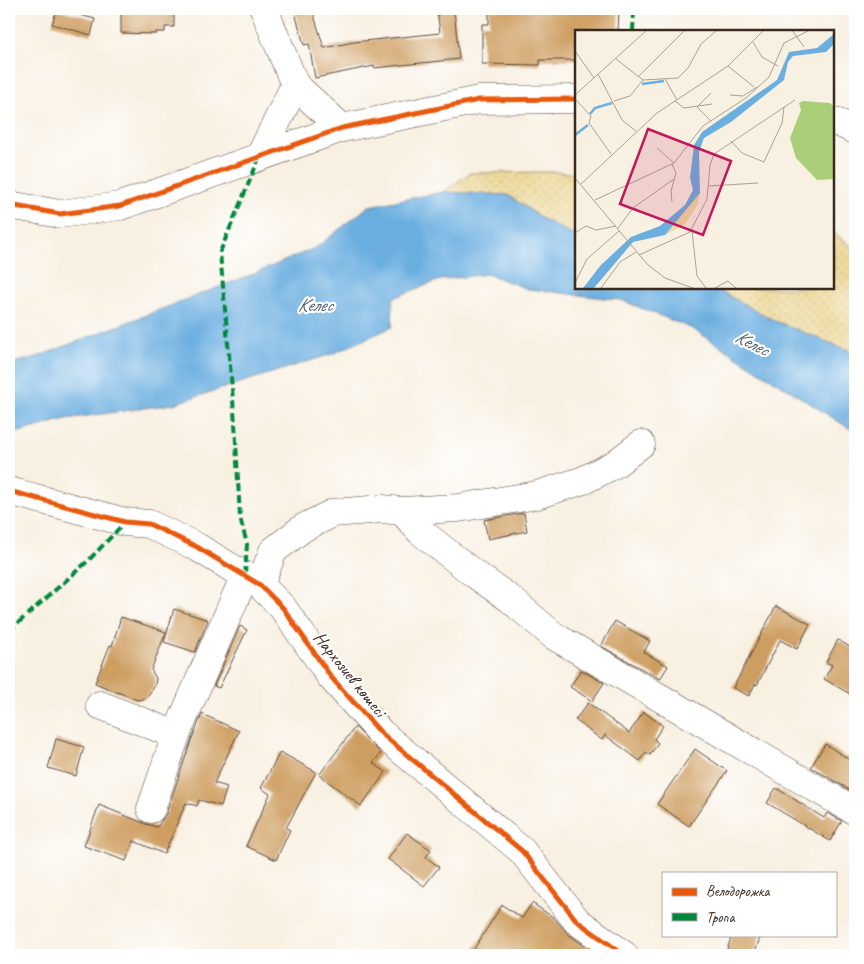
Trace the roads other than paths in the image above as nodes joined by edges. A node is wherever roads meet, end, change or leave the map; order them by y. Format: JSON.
{"nodes":[{"id":1,"x":264,"y":9,"type":"edge"},
{"id":2,"x":295,"y":85,"type":"junction"},
{"id":3,"x":575,"y":99,"type":"edge"},
{"id":4,"x":834,"y":122,"type":"edge"},
{"id":5,"x":342,"y":128,"type":"junction"},
{"id":6,"x":855,"y":130,"type":"edge"},
{"id":7,"x":260,"y":156,"type":"junction"},
{"id":8,"x":9,"y":205,"type":"edge"},
{"id":9,"x":641,"y":444,"type":"dead end"},
{"id":10,"x":9,"y":491,"type":"edge"},
{"id":11,"x":402,"y":511,"type":"junction"},
{"id":12,"x":252,"y":580,"type":"junction"},
{"id":13,"x":100,"y":705,"type":"dead end"},
{"id":14,"x":176,"y":735,"type":"junction"},
{"id":15,"x":151,"y":809,"type":"dead end"},
{"id":16,"x":855,"y":812,"type":"edge"},
{"id":17,"x":624,"y":955,"type":"edge"}],
"edges":[{"from":1,"to":2,"type":"street"},
{"from":2,"to":5,"type":"street"},
{"from":2,"to":7,"type":"street"},
{"from":3,"to":5,"type":"street"},
{"from":4,"to":6,"type":"street"},
{"from":5,"to":7,"type":"street"},
{"from":7,"to":8,"type":"street"},
{"from":9,"to":11,"type":"street"},
{"from":10,"to":12,"type":"street","name":"Нархозиев көшесі"},
{"from":11,"to":12,"type":"street"},
{"from":11,"to":16,"type":"street"},
{"from":12,"to":14,"type":"street"},
{"from":12,"to":17,"type":"street","name":"Нархозиев көшесі"},
{"from":13,"to":14,"type":"street"},
{"from":14,"to":15,"type":"street"}]}
